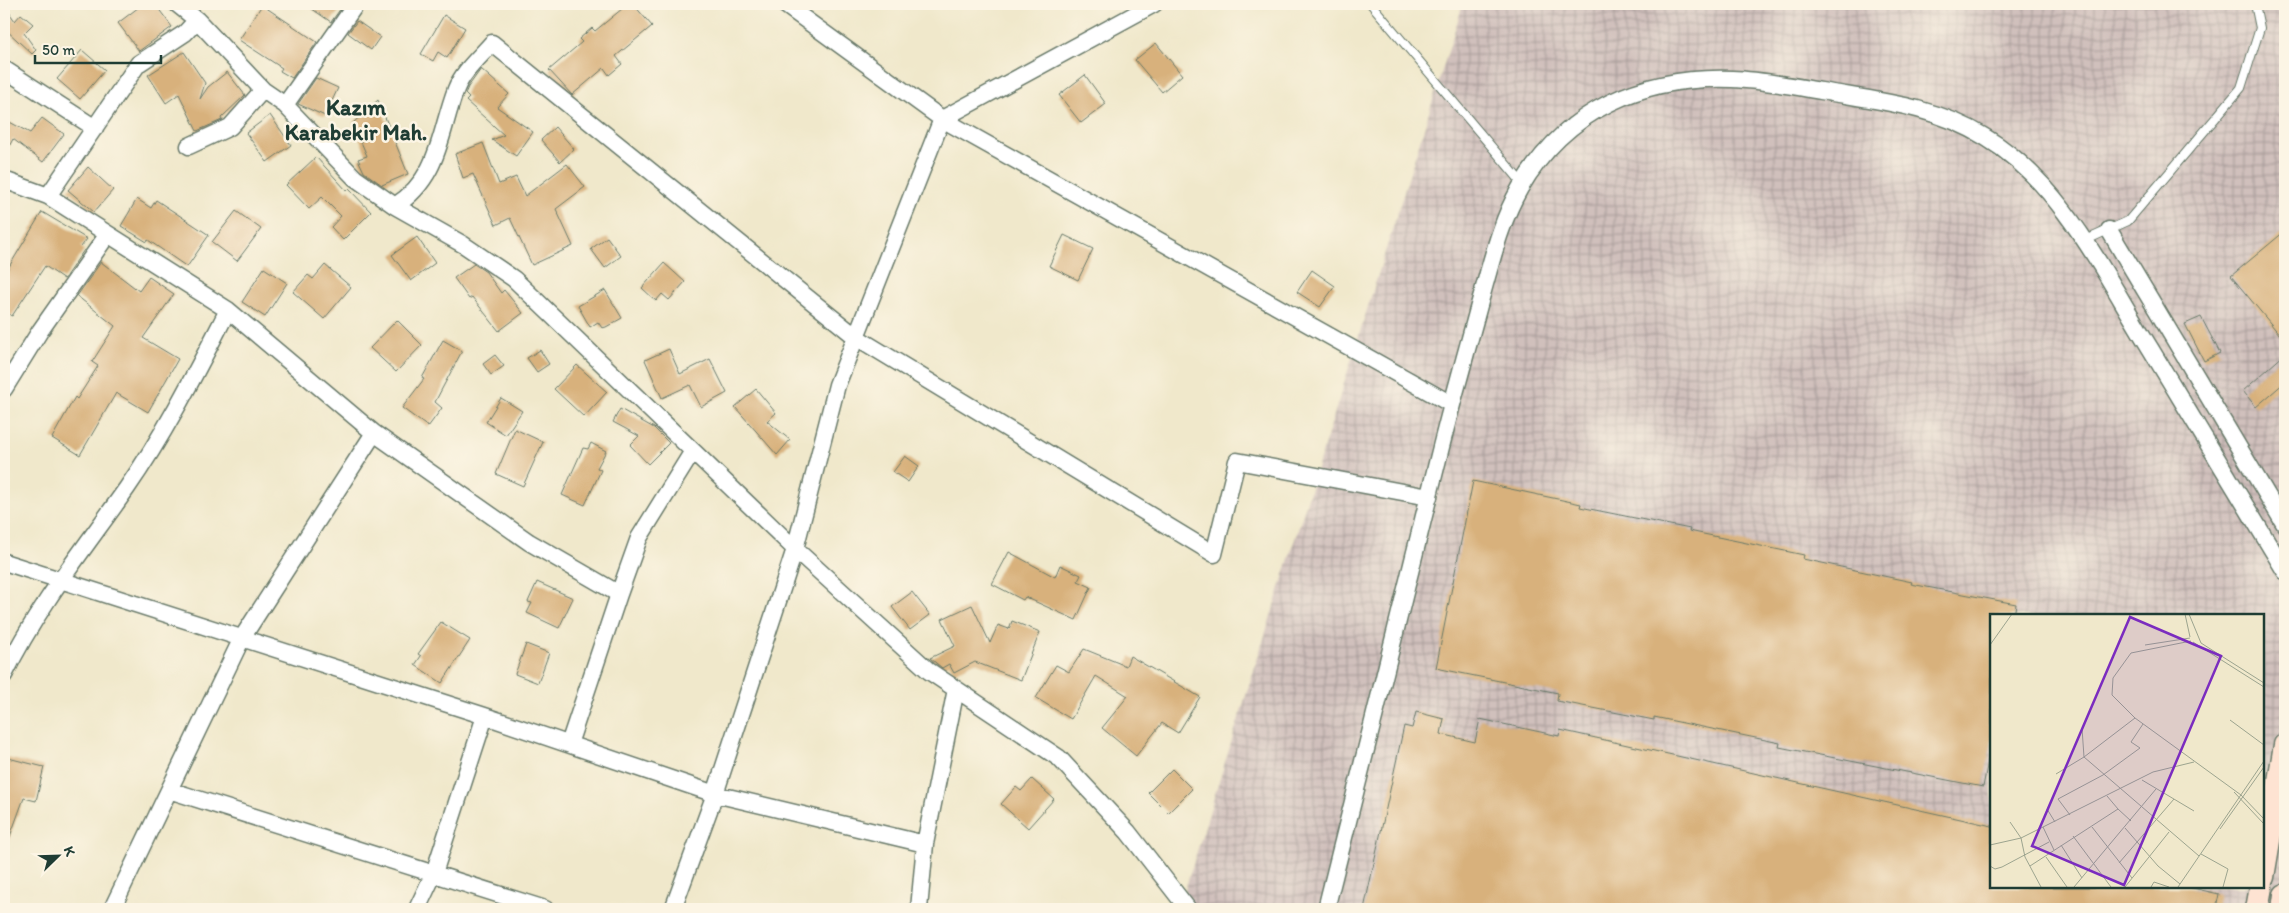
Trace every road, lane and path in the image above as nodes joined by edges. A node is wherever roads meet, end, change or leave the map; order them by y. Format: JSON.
{"nodes":[{"id":1,"x":177,"y":4,"type":"edge"},
{"id":2,"x":356,"y":4,"type":"edge"},
{"id":3,"x":784,"y":4,"type":"edge"},
{"id":4,"x":1154,"y":4,"type":"edge"},
{"id":5,"x":1371,"y":4,"type":"edge"},
{"id":6,"x":2255,"y":4,"type":"edge"},
{"id":7,"x":197,"y":20,"type":"junction"},
{"id":8,"x":4,"y":70,"type":"edge"},
{"id":9,"x":264,"y":90,"type":"junction"},
{"id":10,"x":285,"y":105,"type":"junction"},
{"id":11,"x":942,"y":119,"type":"junction"},
{"id":12,"x":95,"y":128,"type":"junction"},
{"id":13,"x":189,"y":146,"type":"dead end"},
{"id":14,"x":4,"y":180,"type":"edge"},
{"id":15,"x":1523,"y":184,"type":"junction"},
{"id":16,"x":48,"y":196,"type":"junction"},
{"id":17,"x":394,"y":206,"type":"junction"},
{"id":18,"x":2109,"y":230,"type":"junction"},
{"id":19,"x":108,"y":234,"type":"junction"},
{"id":20,"x":2084,"y":241,"type":"junction"},
{"id":21,"x":228,"y":310,"type":"junction"},
{"id":22,"x":856,"y":337,"type":"junction"},
{"id":23,"x":4,"y":389,"type":"edge"},
{"id":24,"x":1451,"y":404,"type":"junction"},
{"id":25,"x":374,"y":433,"type":"junction"},
{"id":26,"x":693,"y":451,"type":"junction"},
{"id":27,"x":2248,"y":463,"type":"junction"},
{"id":28,"x":2228,"y":476,"type":"junction"},
{"id":29,"x":1429,"y":497,"type":"junction"},
{"id":30,"x":2285,"y":525,"type":"edge"},
{"id":31,"x":795,"y":549,"type":"junction"},
{"id":32,"x":4,"y":562,"type":"edge"},
{"id":33,"x":2285,"y":571,"type":"edge"},
{"id":34,"x":60,"y":579,"type":"junction"},
{"id":35,"x":619,"y":594,"type":"junction"},
{"id":36,"x":242,"y":638,"type":"junction"},
{"id":37,"x":4,"y":675,"type":"edge"},
{"id":38,"x":956,"y":689,"type":"junction"},
{"id":39,"x":485,"y":716,"type":"junction"},
{"id":40,"x":569,"y":744,"type":"junction"},
{"id":41,"x":2285,"y":745,"type":"edge"},
{"id":42,"x":169,"y":790,"type":"junction"},
{"id":43,"x":715,"y":794,"type":"junction"},
{"id":44,"x":924,"y":844,"type":"junction"},
{"id":45,"x":2264,"y":871,"type":"edge"},
{"id":46,"x":434,"y":872,"type":"junction"},
{"id":47,"x":2261,"y":888,"type":"edge"},
{"id":48,"x":2285,"y":895,"type":"edge"},
{"id":49,"x":112,"y":909,"type":"edge"},
{"id":50,"x":417,"y":909,"type":"edge"},
{"id":51,"x":545,"y":909,"type":"edge"},
{"id":52,"x":673,"y":909,"type":"edge"},
{"id":53,"x":919,"y":909,"type":"edge"},
{"id":54,"x":1188,"y":909,"type":"edge"},
{"id":55,"x":1326,"y":909,"type":"edge"},
{"id":56,"x":2257,"y":909,"type":"edge"},
{"id":57,"x":2283,"y":909,"type":"edge"}],
"edges":[{"from":1,"to":7,"type":"street"},
{"from":2,"to":10,"type":"street"},
{"from":3,"to":11,"type":"street"},
{"from":4,"to":11,"type":"street"},
{"from":5,"to":15,"type":"lane"},
{"from":6,"to":18,"type":"lane"},
{"from":7,"to":9,"type":"street"},
{"from":7,"to":12,"type":"street"},
{"from":8,"to":12,"type":"street"},
{"from":9,"to":10,"type":"street"},
{"from":9,"to":13,"type":"street"},
{"from":10,"to":17,"type":"street"},
{"from":11,"to":22,"type":"street"},
{"from":11,"to":24,"type":"street"},
{"from":12,"to":16,"type":"street"},
{"from":14,"to":16,"type":"street"},
{"from":15,"to":20,"type":"street"},
{"from":15,"to":24,"type":"street"},
{"from":16,"to":19,"type":"street"},
{"from":17,"to":22,"type":"street"},
{"from":17,"to":26,"type":"street"},
{"from":18,"to":20,"type":"lane"},
{"from":18,"to":27,"type":"street"},
{"from":19,"to":21,"type":"street"},
{"from":19,"to":23,"type":"street"},
{"from":20,"to":28,"type":"street"},
{"from":21,"to":25,"type":"street"},
{"from":21,"to":34,"type":"street"},
{"from":22,"to":29,"type":"street"},
{"from":22,"to":31,"type":"street"},
{"from":24,"to":29,"type":"street"},
{"from":25,"to":35,"type":"street"},
{"from":25,"to":36,"type":"street"},
{"from":26,"to":31,"type":"street"},
{"from":26,"to":35,"type":"street"},
{"from":27,"to":28,"type":"street"},
{"from":27,"to":30,"type":"street"},
{"from":28,"to":33,"type":"street"},
{"from":29,"to":55,"type":"street"},
{"from":31,"to":38,"type":"street"},
{"from":31,"to":43,"type":"street"},
{"from":32,"to":34,"type":"street"},
{"from":34,"to":36,"type":"street"},
{"from":34,"to":37,"type":"street"},
{"from":35,"to":40,"type":"street"},
{"from":36,"to":39,"type":"street"},
{"from":36,"to":42,"type":"street"},
{"from":38,"to":44,"type":"street"},
{"from":38,"to":54,"type":"street"},
{"from":39,"to":40,"type":"street"},
{"from":39,"to":46,"type":"street"},
{"from":40,"to":43,"type":"street"},
{"from":41,"to":45,"type":"street"},
{"from":42,"to":46,"type":"street"},
{"from":42,"to":49,"type":"street"},
{"from":43,"to":44,"type":"street"},
{"from":43,"to":52,"type":"street"},
{"from":44,"to":53,"type":"street"},
{"from":46,"to":50,"type":"street"},
{"from":46,"to":51,"type":"street"},
{"from":47,"to":56,"type":"street"},
{"from":48,"to":57,"type":"street"}]}
